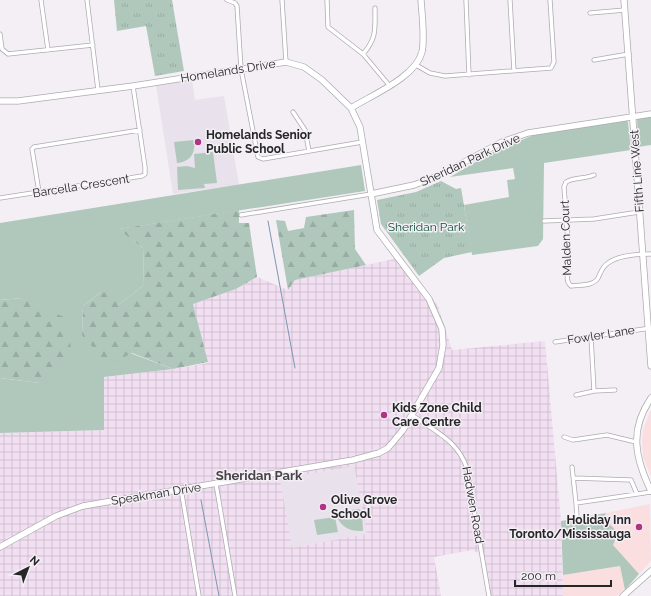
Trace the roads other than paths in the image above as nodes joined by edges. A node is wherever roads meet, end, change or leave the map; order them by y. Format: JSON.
{"nodes":[{"id":1,"x":42,"y":0,"type":"edge"},
{"id":2,"x":87,"y":0,"type":"edge"},
{"id":3,"x":227,"y":0,"type":"edge"},
{"id":4,"x":282,"y":0,"type":"edge"},
{"id":5,"x":327,"y":0,"type":"edge"},
{"id":6,"x":421,"y":0,"type":"edge"},
{"id":7,"x":466,"y":0,"type":"edge"},
{"id":8,"x":510,"y":0,"type":"edge"},
{"id":9,"x":550,"y":0,"type":"edge"},
{"id":10,"x":624,"y":0,"type":"edge"},
{"id":11,"x":375,"y":8,"type":"dead end"},
{"id":12,"x":625,"y":10,"type":"junction"},
{"id":13,"x":590,"y":14,"type":"dead end"},
{"id":14,"x":0,"y":34,"type":"edge"},
{"id":15,"x":93,"y":45,"type":"junction"},
{"id":16,"x":48,"y":50,"type":"junction"},
{"id":17,"x":364,"y":54,"type":"junction"},
{"id":18,"x":628,"y":54,"type":"junction"},
{"id":19,"x":594,"y":60,"type":"dead end"},
{"id":20,"x":286,"y":62,"type":"junction"},
{"id":21,"x":416,"y":65,"type":"junction"},
{"id":22,"x":241,"y":69,"type":"junction"},
{"id":23,"x":514,"y":71,"type":"junction"},
{"id":24,"x":469,"y":75,"type":"junction"},
{"id":25,"x":389,"y":85,"type":"junction"},
{"id":26,"x":132,"y":86,"type":"junction"},
{"id":27,"x":98,"y":90,"type":"junction"},
{"id":28,"x":0,"y":101,"type":"edge"},
{"id":29,"x":351,"y":108,"type":"junction"},
{"id":30,"x":293,"y":112,"type":"dead end"},
{"id":31,"x":651,"y":114,"type":"edge"},
{"id":32,"x":633,"y":117,"type":"junction"},
{"id":33,"x":140,"y":130,"type":"junction"},
{"id":34,"x":362,"y":142,"type":"junction"},
{"id":35,"x":309,"y":151,"type":"junction"},
{"id":36,"x":594,"y":175,"type":"dead end"},
{"id":37,"x":39,"y":192,"type":"junction"},
{"id":38,"x":371,"y":194,"type":"junction"},
{"id":39,"x":0,"y":198,"type":"edge"},
{"id":40,"x":639,"y":212,"type":"junction"},
{"id":41,"x":241,"y":215,"type":"dead end"},
{"id":42,"x":566,"y":220,"type":"junction"},
{"id":43,"x":544,"y":221,"type":"dead end"},
{"id":44,"x":643,"y":254,"type":"junction"},
{"id":45,"x":651,"y":254,"type":"edge"},
{"id":46,"x":649,"y":328,"type":"edge"},
{"id":47,"x":591,"y":337,"type":"junction"},
{"id":48,"x":555,"y":342,"type":"dead end"},
{"id":49,"x":651,"y":366,"type":"edge"},
{"id":50,"x":615,"y":390,"type":"dead end"},
{"id":51,"x":594,"y":391,"type":"junction"},
{"id":52,"x":576,"y":395,"type":"dead end"},
{"id":53,"x":651,"y":398,"type":"edge"},
{"id":54,"x":412,"y":415,"type":"junction"},
{"id":55,"x":564,"y":437,"type":"dead end"},
{"id":56,"x":636,"y":442,"type":"junction"},
{"id":57,"x":572,"y":467,"type":"dead end"},
{"id":58,"x":574,"y":478,"type":"junction"},
{"id":59,"x":216,"y":484,"type":"junction"},
{"id":60,"x":181,"y":490,"type":"junction"},
{"id":61,"x":651,"y":492,"type":"edge"},
{"id":62,"x":637,"y":494,"type":"junction"},
{"id":63,"x":576,"y":503,"type":"junction"},
{"id":64,"x":577,"y":518,"type":"dead end"},
{"id":65,"x":0,"y":547,"type":"edge"},
{"id":66,"x":651,"y":572,"type":"edge"},
{"id":67,"x":199,"y":596,"type":"edge"},
{"id":68,"x":235,"y":596,"type":"edge"},
{"id":69,"x":489,"y":596,"type":"edge"},
{"id":70,"x":623,"y":596,"type":"edge"}],
"edges":[{"from":1,"to":16,"type":"street"},
{"from":2,"to":15,"type":"street"},
{"from":3,"to":22,"type":"street"},
{"from":4,"to":20,"type":"street"},
{"from":5,"to":17,"type":"street"},
{"from":6,"to":21,"type":"street"},
{"from":7,"to":24,"type":"street"},
{"from":8,"to":23,"type":"street"},
{"from":9,"to":23,"type":"street"},
{"from":10,"to":12,"type":"street","name":"Fifth Line West"},
{"from":11,"to":17,"type":"street"},
{"from":12,"to":13,"type":"street"},
{"from":12,"to":18,"type":"street","name":"Fifth Line West"},
{"from":14,"to":16,"type":"street"},
{"from":15,"to":16,"type":"street"},
{"from":15,"to":27,"type":"street"},
{"from":17,"to":25,"type":"street"},
{"from":18,"to":19,"type":"street"},
{"from":18,"to":32,"type":"street","name":"Fifth Line West"},
{"from":20,"to":22,"type":"street","name":"Homelands Drive"},
{"from":20,"to":29,"type":"street","name":"Homelands Drive"},
{"from":21,"to":24,"type":"street"},
{"from":21,"to":25,"type":"street"},
{"from":22,"to":26,"type":"street","name":"Homelands Drive"},
{"from":22,"to":35,"type":"street"},
{"from":23,"to":24,"type":"street"},
{"from":25,"to":29,"type":"street"},
{"from":26,"to":27,"type":"street","name":"Homelands Drive"},
{"from":26,"to":33,"type":"street","name":"Barcella Crescent"},
{"from":27,"to":28,"type":"street","name":"Homelands Drive"},
{"from":29,"to":34,"type":"street","name":"Homelands Drive"},
{"from":30,"to":35,"type":"street"},
{"from":31,"to":32,"type":"street","name":"Sheridan Park Drive"},
{"from":32,"to":38,"type":"street","name":"Sheridan Park Drive"},
{"from":32,"to":40,"type":"street","name":"Fifth Line West"},
{"from":33,"to":37,"type":"street","name":"Barcella Crescent"},
{"from":33,"to":37,"type":"street"},
{"from":34,"to":35,"type":"street"},
{"from":34,"to":38,"type":"street","name":"Homelands Drive"},
{"from":36,"to":42,"type":"street","name":"Malden Court"},
{"from":37,"to":39,"type":"street","name":"Barcella Crescent"},
{"from":38,"to":41,"type":"street","name":"Sheridan Park Drive"},
{"from":38,"to":54,"type":"street","name":"Speakman Drive"},
{"from":40,"to":42,"type":"street"},
{"from":40,"to":44,"type":"street","name":"Fifth Line West"},
{"from":42,"to":43,"type":"street"},
{"from":42,"to":44,"type":"street","name":"Malden Court"},
{"from":44,"to":45,"type":"street"},
{"from":44,"to":46,"type":"street","name":"Fifth Line West"},
{"from":46,"to":47,"type":"street","name":"Fowler Lane"},
{"from":46,"to":49,"type":"street","name":"Fifth Line West"},
{"from":47,"to":48,"type":"street","name":"Fowler Lane"},
{"from":47,"to":51,"type":"street"},
{"from":50,"to":51,"type":"street"},
{"from":51,"to":52,"type":"street"},
{"from":53,"to":56,"type":"street"},
{"from":54,"to":59,"type":"street","name":"Speakman Drive"},
{"from":54,"to":69,"type":"street","name":"Hadwen Road"},
{"from":55,"to":56,"type":"street"},
{"from":56,"to":61,"type":"street"},
{"from":57,"to":58,"type":"street"},
{"from":58,"to":62,"type":"street"},
{"from":58,"to":63,"type":"street"},
{"from":59,"to":60,"type":"street","name":"Speakman Drive"},
{"from":59,"to":68,"type":"street"},
{"from":60,"to":65,"type":"street","name":"Speakman Drive"},
{"from":60,"to":67,"type":"street"},
{"from":61,"to":62,"type":"street"},
{"from":62,"to":63,"type":"street"},
{"from":63,"to":64,"type":"street"},
{"from":66,"to":70,"type":"street"}]}
